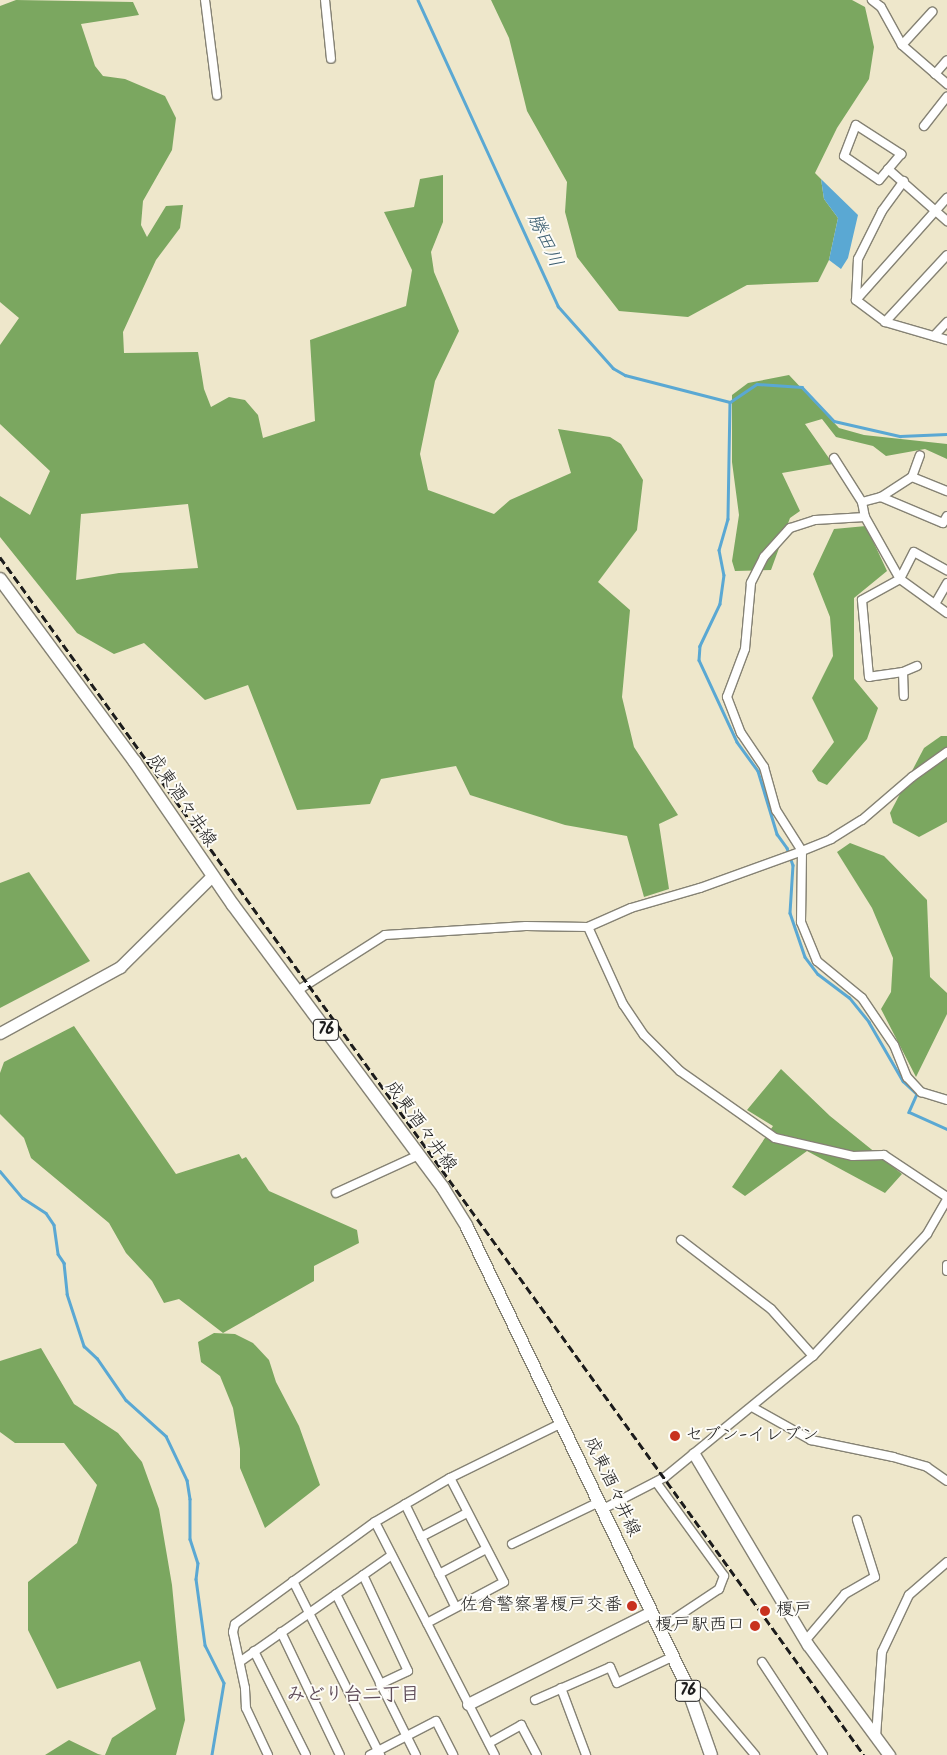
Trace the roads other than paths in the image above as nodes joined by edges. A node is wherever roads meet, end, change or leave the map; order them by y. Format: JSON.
{"nodes":[{"id":1,"x":205,"y":0,"type":"edge"},
{"id":2,"x":325,"y":0,"type":"edge"},
{"id":3,"x":872,"y":0,"type":"edge"},
{"id":4,"x":887,"y":0,"type":"edge"},
{"id":5,"x":881,"y":6,"type":"junction"},
{"id":6,"x":932,"y":12,"type":"dead end"},
{"id":7,"x":902,"y":45,"type":"junction"},
{"id":8,"x":331,"y":59,"type":"dead end"},
{"id":9,"x":947,"y":60,"type":"edge"},
{"id":10,"x":935,"y":74,"type":"junction"},
{"id":11,"x":947,"y":84,"type":"edge"},
{"id":12,"x":217,"y":95,"type":"dead end"},
{"id":13,"x":947,"y":97,"type":"edge"},
{"id":14,"x":924,"y":126,"type":"dead end"},
{"id":15,"x":888,"y":169,"type":"junction"},
{"id":16,"x":904,"y":181,"type":"junction"},
{"id":17,"x":947,"y":198,"type":"edge"},
{"id":18,"x":936,"y":210,"type":"junction"},
{"id":19,"x":947,"y":221,"type":"edge"},
{"id":20,"x":947,"y":255,"type":"edge"},
{"id":21,"x":856,"y":300,"type":"junction"},
{"id":22,"x":885,"y":322,"type":"junction"},
{"id":23,"x":947,"y":322,"type":"edge"},
{"id":24,"x":934,"y":336,"type":"junction"},
{"id":25,"x":947,"y":340,"type":"edge"},
{"id":26,"x":920,"y":455,"type":"dead end"},
{"id":27,"x":834,"y":458,"type":"dead end"},
{"id":28,"x":912,"y":477,"type":"junction"},
{"id":29,"x":947,"y":491,"type":"edge"},
{"id":30,"x":881,"y":497,"type":"junction"},
{"id":31,"x":862,"y":502,"type":"junction"},
{"id":32,"x":947,"y":516,"type":"edge"},
{"id":33,"x":865,"y":517,"type":"junction"},
{"id":34,"x":947,"y":570,"type":"edge"},
{"id":35,"x":0,"y":579,"type":"edge"},
{"id":36,"x":900,"y":579,"type":"junction"},
{"id":37,"x":947,"y":583,"type":"edge"},
{"id":38,"x":934,"y":604,"type":"junction"},
{"id":39,"x":947,"y":613,"type":"edge"},
{"id":40,"x":917,"y":666,"type":"dead end"},
{"id":41,"x":903,"y":672,"type":"junction"},
{"id":42,"x":904,"y":696,"type":"dead end"},
{"id":43,"x":947,"y":752,"type":"edge"},
{"id":44,"x":802,"y":851,"type":"junction"},
{"id":45,"x":212,"y":876,"type":"junction"},
{"id":46,"x":588,"y":927,"type":"junction"},
{"id":47,"x":298,"y":991,"type":"junction"},
{"id":48,"x":0,"y":1033,"type":"edge"},
{"id":49,"x":947,"y":1100,"type":"edge"},
{"id":50,"x":418,"y":1155,"type":"junction"},
{"id":51,"x":336,"y":1193,"type":"dead end"},
{"id":52,"x":947,"y":1199,"type":"edge"},
{"id":53,"x":681,"y":1240,"type":"dead end"},
{"id":54,"x":947,"y":1265,"type":"edge"},
{"id":55,"x":947,"y":1271,"type":"edge"},
{"id":56,"x":813,"y":1356,"type":"junction"},
{"id":57,"x":752,"y":1407,"type":"junction"},
{"id":58,"x":562,"y":1423,"type":"junction"},
{"id":59,"x":694,"y":1454,"type":"junction"},
{"id":60,"x":450,"y":1478,"type":"junction"},
{"id":61,"x":947,"y":1481,"type":"edge"},
{"id":62,"x":656,"y":1482,"type":"junction"},
{"id":63,"x":405,"y":1504,"type":"junction"},
{"id":64,"x":601,"y":1506,"type":"junction"},
{"id":65,"x":468,"y":1513,"type":"junction"},
{"id":66,"x":857,"y":1520,"type":"dead end"},
{"id":67,"x":375,"y":1522,"type":"junction"},
{"id":68,"x":421,"y":1537,"type":"junction"},
{"id":69,"x":512,"y":1544,"type":"dead end"},
{"id":70,"x":486,"y":1549,"type":"junction"},
{"id":71,"x":392,"y":1555,"type":"junction"},
{"id":72,"x":947,"y":1562,"type":"edge"},
{"id":73,"x":439,"y":1574,"type":"junction"},
{"id":74,"x":363,"y":1575,"type":"junction"},
{"id":75,"x":293,"y":1581,"type":"junction"},
{"id":76,"x":336,"y":1594,"type":"junction"},
{"id":77,"x":455,"y":1606,"type":"junction"},
{"id":78,"x":651,"y":1612,"type":"junction"},
{"id":79,"x":309,"y":1613,"type":"junction"},
{"id":80,"x":427,"y":1623,"type":"junction"},
{"id":81,"x":659,"y":1629,"type":"junction"},
{"id":82,"x":281,"y":1632,"type":"junction"},
{"id":83,"x":805,"y":1641,"type":"junction"},
{"id":84,"x":254,"y":1652,"type":"junction"},
{"id":85,"x":672,"y":1657,"type":"junction"},
{"id":86,"x":241,"y":1661,"type":"junction"},
{"id":87,"x":762,"y":1662,"type":"dead end"},
{"id":88,"x":380,"y":1684,"type":"junction"},
{"id":89,"x":686,"y":1684,"type":"junction"},
{"id":90,"x":561,"y":1688,"type":"junction"},
{"id":91,"x":535,"y":1700,"type":"dead end"},
{"id":92,"x":468,"y":1704,"type":"junction"},
{"id":93,"x":407,"y":1736,"type":"junction"},
{"id":94,"x":876,"y":1739,"type":"junction"},
{"id":95,"x":489,"y":1743,"type":"junction"},
{"id":96,"x":379,"y":1753,"type":"edge"},
{"id":97,"x":268,"y":1755,"type":"edge"},
{"id":98,"x":306,"y":1755,"type":"edge"},
{"id":99,"x":340,"y":1755,"type":"edge"},
{"id":100,"x":370,"y":1755,"type":"edge"},
{"id":101,"x":416,"y":1755,"type":"edge"},
{"id":102,"x":453,"y":1755,"type":"edge"},
{"id":103,"x":495,"y":1755,"type":"edge"},
{"id":104,"x":537,"y":1755,"type":"edge"},
{"id":105,"x":586,"y":1755,"type":"edge"},
{"id":106,"x":711,"y":1755,"type":"edge"},
{"id":107,"x":755,"y":1755,"type":"edge"},
{"id":108,"x":823,"y":1755,"type":"edge"},
{"id":109,"x":889,"y":1755,"type":"edge"}],
"edges":[{"from":1,"to":12,"type":"street"},
{"from":2,"to":8,"type":"street"},
{"from":3,"to":5,"type":"street"},
{"from":4,"to":5,"type":"street"},
{"from":5,"to":7,"type":"street"},
{"from":6,"to":7,"type":"street"},
{"from":7,"to":10,"type":"street"},
{"from":9,"to":10,"type":"street"},
{"from":10,"to":11,"type":"street"},
{"from":13,"to":14,"type":"street"},
{"from":15,"to":15,"type":"street"},
{"from":15,"to":16,"type":"street"},
{"from":16,"to":18,"type":"street"},
{"from":16,"to":21,"type":"street"},
{"from":17,"to":18,"type":"street"},
{"from":18,"to":19,"type":"street"},
{"from":18,"to":21,"type":"street"},
{"from":20,"to":22,"type":"street"},
{"from":21,"to":22,"type":"street"},
{"from":22,"to":24,"type":"street"},
{"from":23,"to":24,"type":"street"},
{"from":24,"to":25,"type":"street"},
{"from":26,"to":28,"type":"street"},
{"from":27,"to":31,"type":"street"},
{"from":28,"to":29,"type":"street"},
{"from":28,"to":30,"type":"street"},
{"from":30,"to":31,"type":"street"},
{"from":30,"to":32,"type":"street"},
{"from":31,"to":33,"type":"street"},
{"from":33,"to":36,"type":"street"},
{"from":33,"to":44,"type":"street"},
{"from":34,"to":36,"type":"street"},
{"from":35,"to":45,"type":"main road","name":"成東酒々井線","number":"76"},
{"from":36,"to":38,"type":"street"},
{"from":36,"to":41,"type":"street"},
{"from":37,"to":38,"type":"street"},
{"from":38,"to":39,"type":"street"},
{"from":40,"to":41,"type":"street"},
{"from":41,"to":42,"type":"street"},
{"from":43,"to":44,"type":"street"},
{"from":44,"to":46,"type":"street"},
{"from":44,"to":49,"type":"street"},
{"from":45,"to":47,"type":"main road","name":"成東酒々井線","number":"76"},
{"from":45,"to":48,"type":"street"},
{"from":46,"to":47,"type":"street"},
{"from":46,"to":52,"type":"street"},
{"from":47,"to":50,"type":"main road","name":"成東酒々井線","number":"76"},
{"from":50,"to":51,"type":"street"},
{"from":50,"to":58,"type":"main road","name":"成東酒々井線","number":"76"},
{"from":52,"to":56,"type":"street"},
{"from":53,"to":56,"type":"street"},
{"from":54,"to":55,"type":"street"},
{"from":56,"to":57,"type":"street"},
{"from":57,"to":59,"type":"street"},
{"from":57,"to":61,"type":"street"},
{"from":58,"to":60,"type":"street"},
{"from":58,"to":64,"type":"main road","name":"成東酒々井線","number":"76"},
{"from":59,"to":62,"type":"street"},
{"from":59,"to":83,"type":"street"},
{"from":60,"to":63,"type":"street"},
{"from":60,"to":65,"type":"street"},
{"from":62,"to":64,"type":"street"},
{"from":62,"to":81,"type":"street"},
{"from":63,"to":67,"type":"street"},
{"from":63,"to":68,"type":"street"},
{"from":64,"to":69,"type":"street"},
{"from":64,"to":78,"type":"main road","name":"成東酒々井線","number":"76"},
{"from":65,"to":68,"type":"street"},
{"from":65,"to":70,"type":"street"},
{"from":66,"to":83,"type":"street"},
{"from":67,"to":71,"type":"street"},
{"from":67,"to":75,"type":"street"},
{"from":68,"to":73,"type":"street"},
{"from":70,"to":73,"type":"street"},
{"from":70,"to":77,"type":"street"},
{"from":71,"to":74,"type":"street"},
{"from":71,"to":80,"type":"street"},
{"from":72,"to":94,"type":"street"},
{"from":73,"to":77,"type":"street"},
{"from":74,"to":76,"type":"street"},
{"from":74,"to":88,"type":"street"},
{"from":75,"to":79,"type":"street"},
{"from":75,"to":86,"type":"street"},
{"from":76,"to":79,"type":"street"},
{"from":76,"to":88,"type":"street"},
{"from":77,"to":80,"type":"street"},
{"from":78,"to":81,"type":"main road","name":"成東酒々井線","number":"76"},
{"from":78,"to":92,"type":"street"},
{"from":79,"to":82,"type":"street"},
{"from":79,"to":96,"type":"street"},
{"from":80,"to":92,"type":"street"},
{"from":81,"to":85,"type":"main road","name":"成東酒々井線","number":"76"},
{"from":82,"to":84,"type":"street"},
{"from":82,"to":99,"type":"street"},
{"from":83,"to":94,"type":"street"},
{"from":84,"to":86,"type":"street"},
{"from":84,"to":98,"type":"street"},
{"from":85,"to":89,"type":"main road","name":"成東酒々井線","number":"76"},
{"from":85,"to":90,"type":"street"},
{"from":86,"to":97,"type":"street"},
{"from":87,"to":108,"type":"street"},
{"from":88,"to":93,"type":"street"},
{"from":89,"to":106,"type":"main road","name":"成東酒々井線","number":"76"},
{"from":89,"to":107,"type":"street"},
{"from":90,"to":91,"type":"street"},
{"from":90,"to":105,"type":"street"},
{"from":92,"to":95,"type":"street"},
{"from":93,"to":96,"type":"street"},
{"from":93,"to":101,"type":"street"},
{"from":93,"to":102,"type":"street"},
{"from":94,"to":109,"type":"street"},
{"from":95,"to":103,"type":"street"},
{"from":95,"to":104,"type":"street"},
{"from":96,"to":100,"type":"street"}]}
